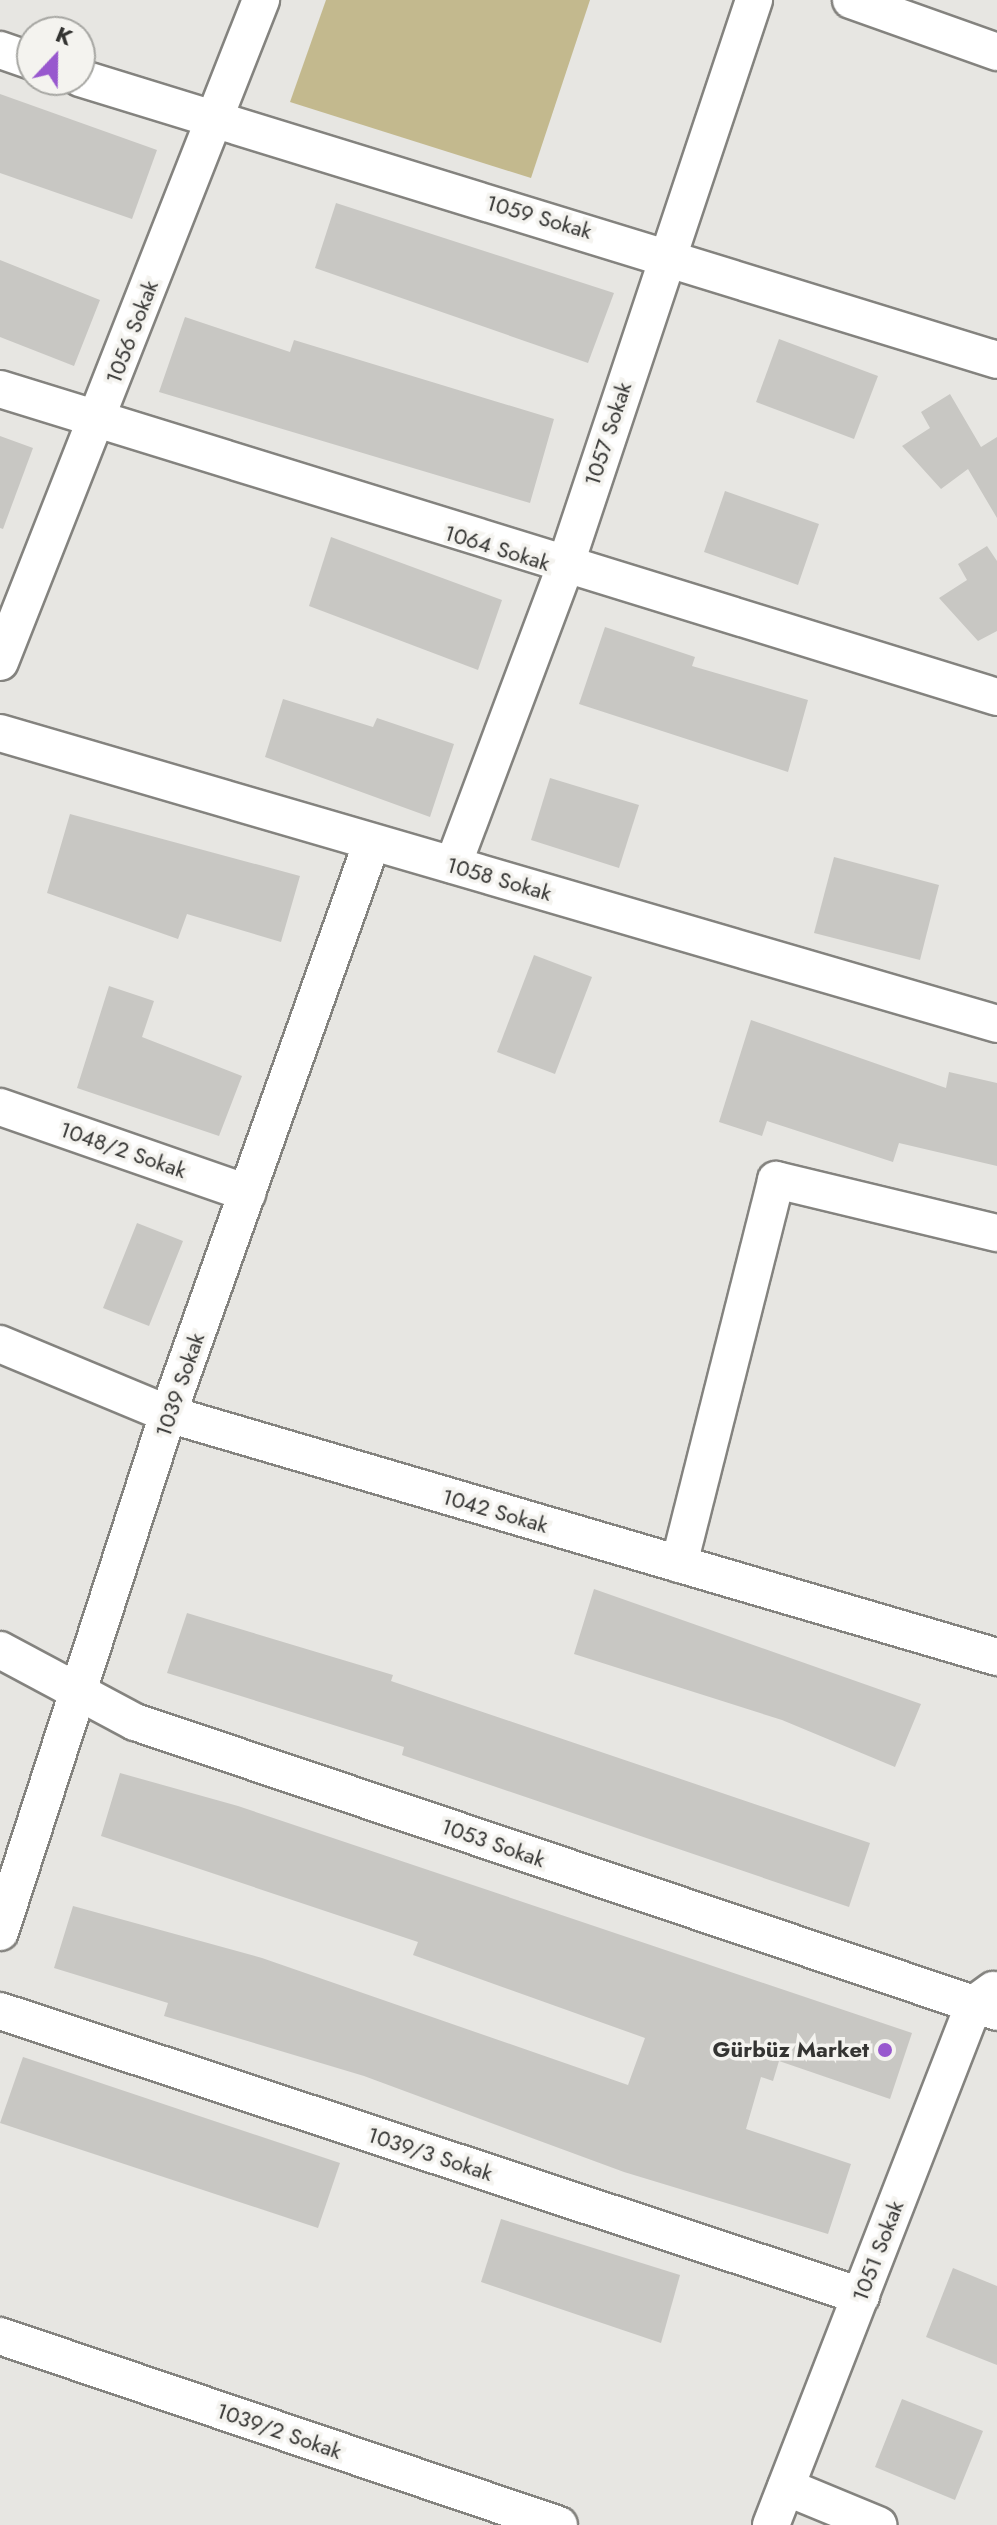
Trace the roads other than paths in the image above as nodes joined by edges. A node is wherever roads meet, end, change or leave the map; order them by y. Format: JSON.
{"nodes":[{"id":1,"x":261,"y":0,"type":"edge"},
{"id":2,"x":754,"y":0,"type":"edge"},
{"id":3,"x":851,"y":0,"type":"edge"},
{"id":4,"x":997,"y":52,"type":"edge"},
{"id":5,"x":96,"y":84,"type":"edge"},
{"id":6,"x":214,"y":125,"type":"junction"},
{"id":7,"x":668,"y":254,"type":"junction"},
{"id":8,"x":997,"y":360,"type":"edge"},
{"id":9,"x":0,"y":389,"type":"edge"},
{"id":10,"x":96,"y":423,"type":"junction"},
{"id":11,"x":564,"y":569,"type":"junction"},
{"id":12,"x":0,"y":662,"type":"edge"},
{"id":13,"x":997,"y":697,"type":"edge"},
{"id":14,"x":0,"y":733,"type":"edge"},
{"id":15,"x":372,"y":842,"type":"junction"},
{"id":16,"x":453,"y":865,"type":"junction"},
{"id":17,"x":997,"y":1024,"type":"edge"},
{"id":18,"x":0,"y":1107,"type":"edge"},
{"id":19,"x":247,"y":1193,"type":"junction"},
{"id":20,"x":997,"y":1233,"type":"edge"},
{"id":21,"x":0,"y":1344,"type":"edge"},
{"id":22,"x":168,"y":1414,"type":"junction"},
{"id":23,"x":679,"y":1564,"type":"junction"},
{"id":24,"x":0,"y":1650,"type":"edge"},
{"id":25,"x":997,"y":1657,"type":"edge"},
{"id":26,"x":81,"y":1693,"type":"junction"},
{"id":27,"x":0,"y":1932,"type":"edge"},
{"id":28,"x":989,"y":2001,"type":"edge"},
{"id":29,"x":0,"y":2011,"type":"edge"},
{"id":30,"x":861,"y":2296,"type":"junction"},
{"id":31,"x":0,"y":2336,"type":"edge"},
{"id":32,"x":786,"y":2487,"type":"junction"},
{"id":33,"x":559,"y":2525,"type":"edge"},
{"id":34,"x":771,"y":2525,"type":"edge"},
{"id":35,"x":878,"y":2525,"type":"edge"}],
"edges":[{"from":1,"to":6,"type":"street","name":"1056 Sokak"},
{"from":2,"to":7,"type":"street","name":"1057 Sokak"},
{"from":3,"to":4,"type":"street"},
{"from":5,"to":6,"type":"street","name":"1059 Sokak"},
{"from":6,"to":7,"type":"street","name":"1059 Sokak"},
{"from":6,"to":10,"type":"street","name":"1056 Sokak"},
{"from":7,"to":8,"type":"street","name":"1059 Sokak"},
{"from":7,"to":11,"type":"street","name":"1057 Sokak"},
{"from":9,"to":10,"type":"street","name":"1064 Sokak"},
{"from":10,"to":11,"type":"street","name":"1064 Sokak"},
{"from":10,"to":12,"type":"street","name":"1056 Sokak"},
{"from":11,"to":13,"type":"street","name":"1064 Sokak"},
{"from":11,"to":16,"type":"street","name":"1057 Sokak"},
{"from":14,"to":15,"type":"street","name":"1058 Sokak"},
{"from":15,"to":16,"type":"street","name":"1058 Sokak"},
{"from":15,"to":19,"type":"street","name":"1039 Sokak"},
{"from":16,"to":17,"type":"street","name":"1058 Sokak"},
{"from":18,"to":19,"type":"street","name":"1048/2 Sokak"},
{"from":19,"to":22,"type":"street","name":"1039 Sokak"},
{"from":20,"to":23,"type":"street"},
{"from":21,"to":22,"type":"street","name":"1042 Sokak"},
{"from":22,"to":23,"type":"street","name":"1042 Sokak"},
{"from":22,"to":26,"type":"street","name":"1039 Sokak"},
{"from":23,"to":25,"type":"street","name":"1042 Sokak"},
{"from":24,"to":26,"type":"street","name":"1053 Sokak"},
{"from":26,"to":27,"type":"street","name":"1039 Sokak"},
{"from":26,"to":28,"type":"street","name":"1053 Sokak"},
{"from":28,"to":30,"type":"street","name":"1051 Sokak"},
{"from":29,"to":30,"type":"street","name":"1039/3 Sokak"},
{"from":30,"to":32,"type":"street","name":"1051 Sokak"},
{"from":31,"to":33,"type":"street","name":"1039/2 Sokak"},
{"from":32,"to":34,"type":"street","name":"1051 Sokak"},
{"from":32,"to":35,"type":"street"}]}
